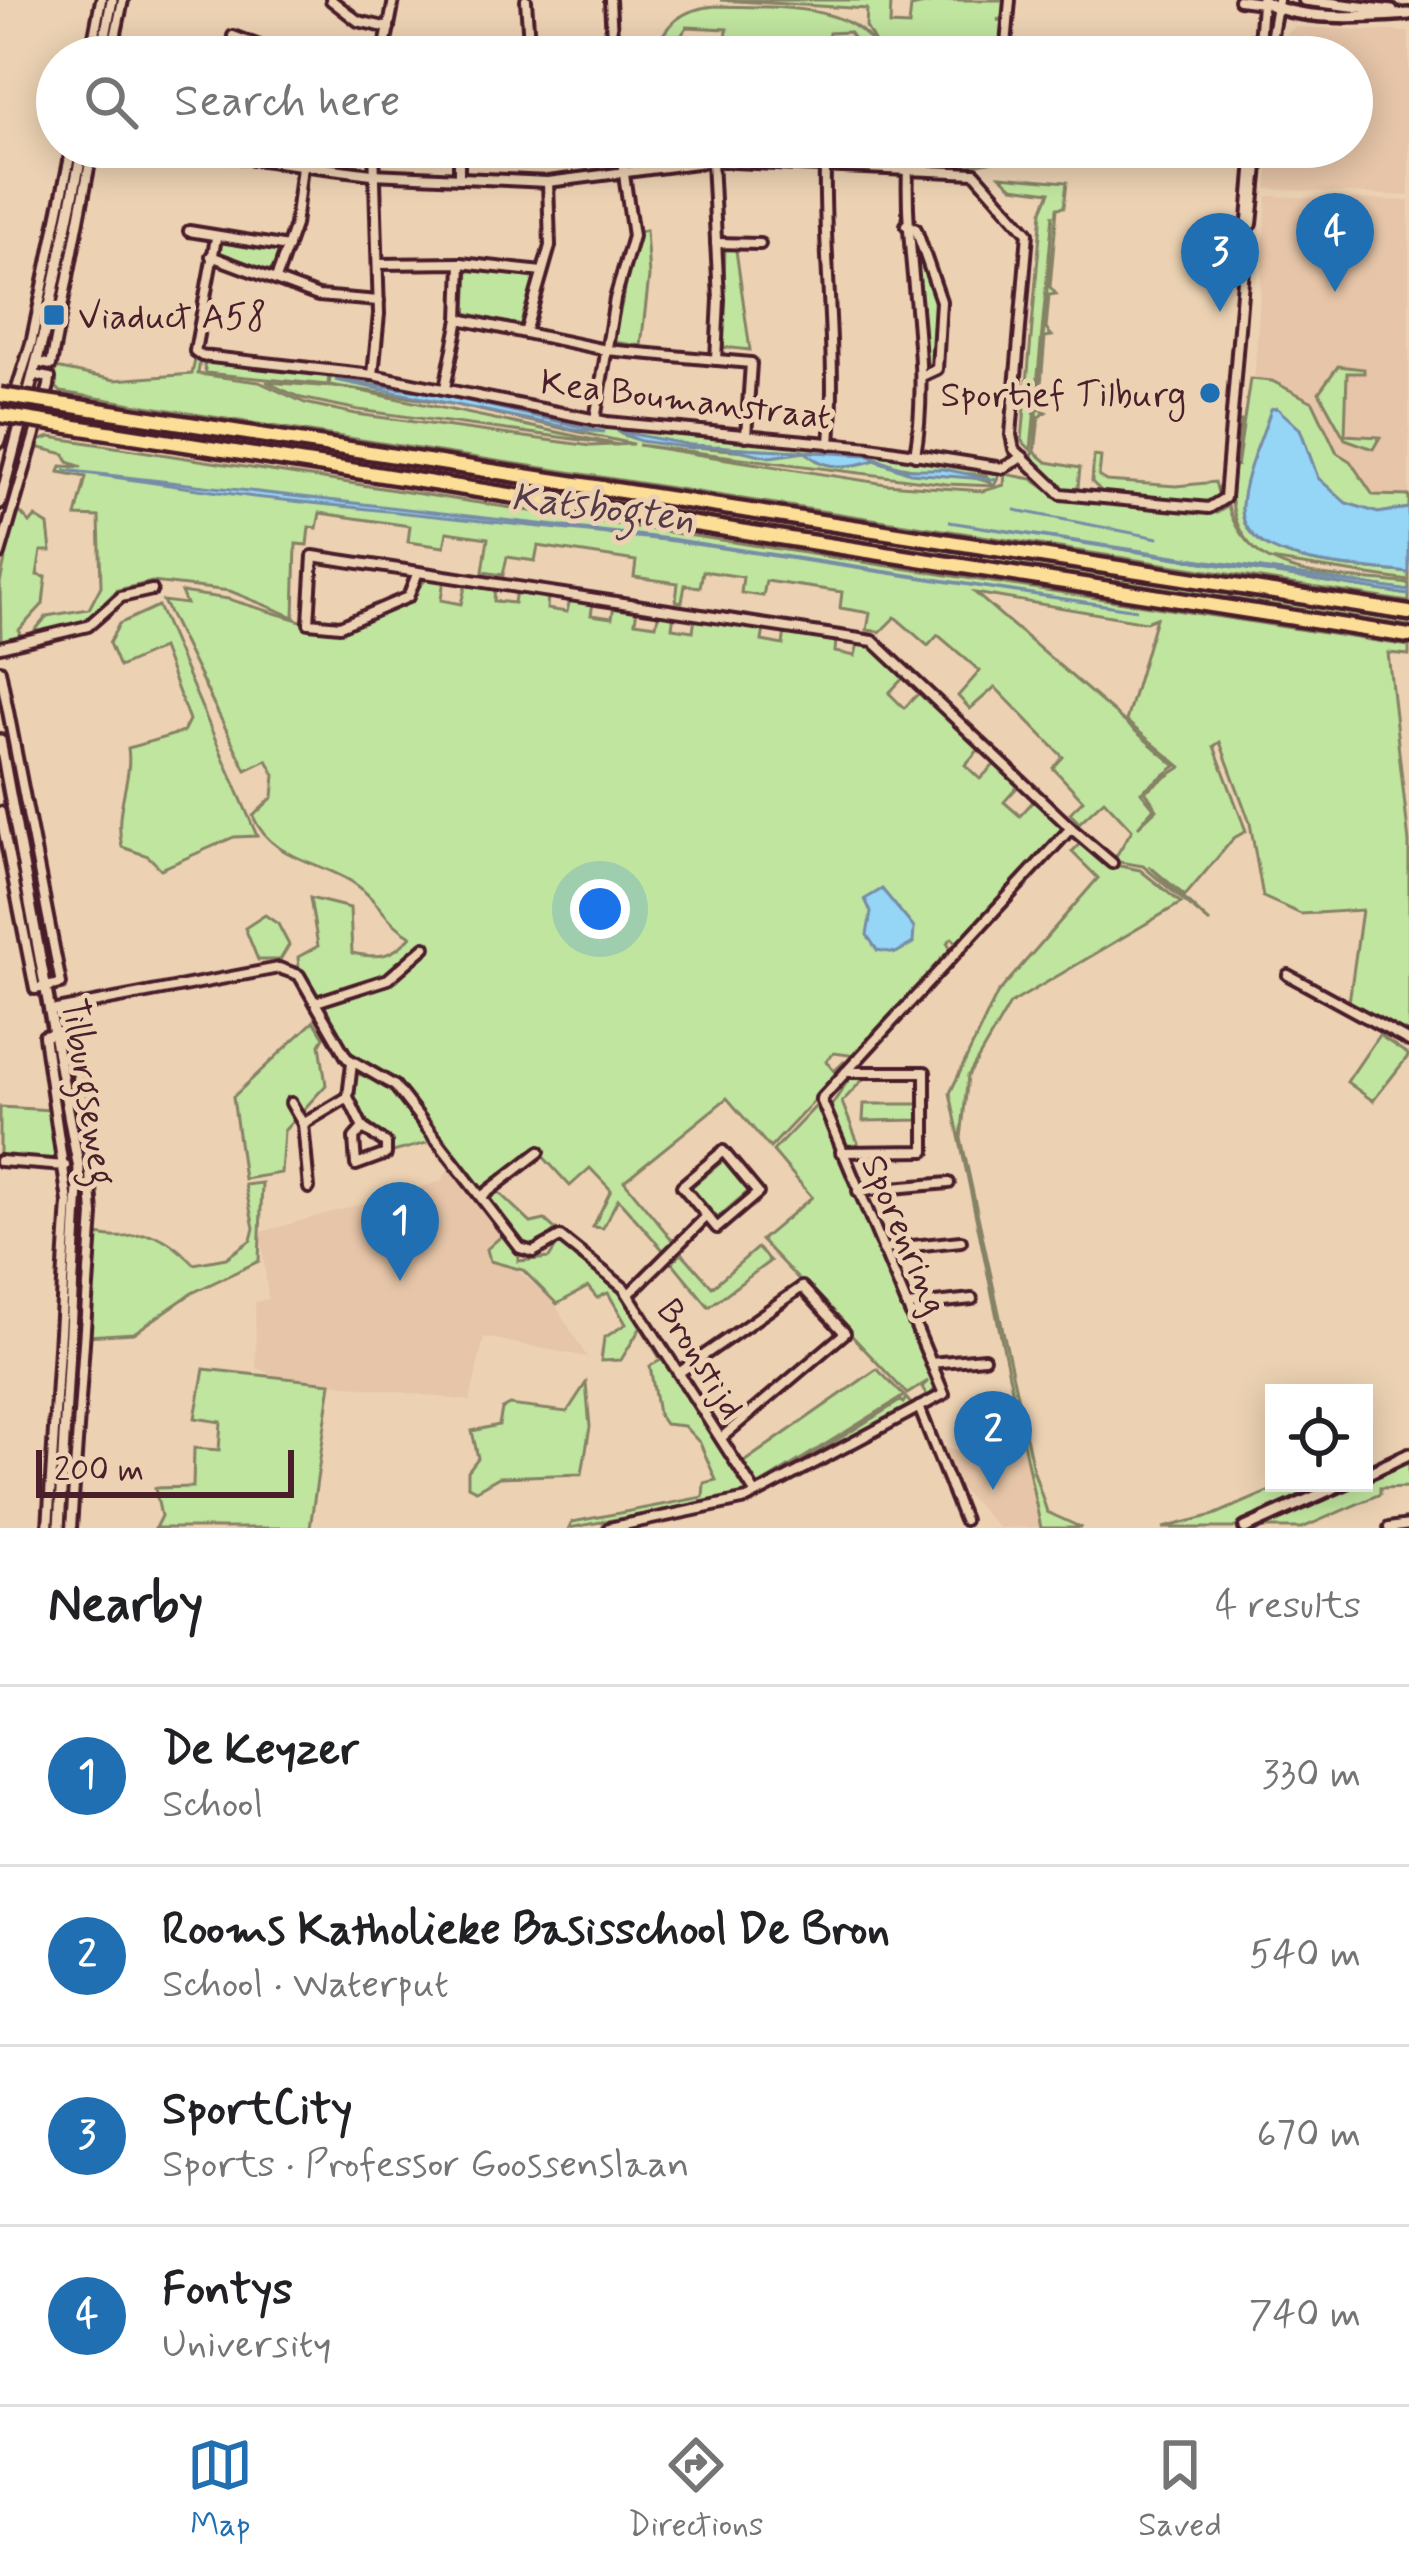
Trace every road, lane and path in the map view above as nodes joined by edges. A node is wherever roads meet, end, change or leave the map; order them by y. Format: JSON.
{"nodes":[{"id":1,"x":101,"y":0,"type":"edge"},
{"id":2,"x":112,"y":0,"type":"edge"},
{"id":3,"x":123,"y":0,"type":"edge"},
{"id":4,"x":332,"y":0,"type":"edge"},
{"id":5,"x":394,"y":0,"type":"edge"},
{"id":6,"x":526,"y":0,"type":"edge"},
{"id":7,"x":610,"y":0,"type":"edge"},
{"id":8,"x":1010,"y":0,"type":"edge"},
{"id":9,"x":1239,"y":0,"type":"edge"},
{"id":10,"x":1304,"y":0,"type":"edge"},
{"id":11,"x":1262,"y":2,"type":"edge"},
{"id":12,"x":1277,"y":3,"type":"edge"},
{"id":13,"x":1409,"y":14,"type":"edge"},
{"id":14,"x":389,"y":28,"type":"junction"},
{"id":15,"x":94,"y":36,"type":"edge"},
{"id":16,"x":105,"y":36,"type":"edge"},
{"id":17,"x":115,"y":36,"type":"edge"},
{"id":18,"x":387,"y":36,"type":"edge"},
{"id":19,"x":529,"y":36,"type":"edge"},
{"id":20,"x":612,"y":36,"type":"edge"},
{"id":21,"x":1007,"y":36,"type":"edge"},
{"id":22,"x":1260,"y":36,"type":"edge"},
{"id":23,"x":1272,"y":36,"type":"edge"},
{"id":24,"x":68,"y":168,"type":"edge"},
{"id":25,"x":79,"y":168,"type":"edge"},
{"id":26,"x":90,"y":168,"type":"edge"},
{"id":27,"x":302,"y":168,"type":"edge"},
{"id":28,"x":322,"y":168,"type":"edge"},
{"id":29,"x":372,"y":168,"type":"edge"},
{"id":30,"x":459,"y":168,"type":"edge"},
{"id":31,"x":623,"y":168,"type":"edge"},
{"id":32,"x":656,"y":168,"type":"edge"},
{"id":33,"x":712,"y":168,"type":"edge"},
{"id":34,"x":825,"y":168,"type":"edge"},
{"id":35,"x":908,"y":168,"type":"joint"},
{"id":36,"x":1255,"y":168,"type":"edge"},
{"id":37,"x":624,"y":172,"type":"junction"},
{"id":38,"x":372,"y":173,"type":"junction"},
{"id":39,"x":458,"y":178,"type":"junction"},
{"id":40,"x":548,"y":182,"type":"junction"},
{"id":41,"x":906,"y":225,"type":"junction"},
{"id":42,"x":189,"y":231,"type":"dead end"},
{"id":43,"x":216,"y":238,"type":"junction"},
{"id":44,"x":716,"y":243,"type":"junction"},
{"id":45,"x":760,"y":244,"type":"dead end"},
{"id":46,"x":287,"y":247,"type":"junction"},
{"id":47,"x":211,"y":256,"type":"junction"},
{"id":48,"x":461,"y":263,"type":"junction"},
{"id":49,"x":378,"y":265,"type":"junction"},
{"id":50,"x":542,"y":272,"type":"junction"},
{"id":51,"x":276,"y":279,"type":"junction"},
{"id":52,"x":379,"y":302,"type":"junction"},
{"id":53,"x":459,"y":319,"type":"junction"},
{"id":54,"x":525,"y":334,"type":"junction"},
{"id":55,"x":606,"y":350,"type":"junction"},
{"id":56,"x":716,"y":360,"type":"junction"},
{"id":57,"x":37,"y":362,"type":"junction"},
{"id":58,"x":34,"y":374,"type":"junction"},
{"id":59,"x":373,"y":375,"type":"junction"},
{"id":60,"x":923,"y":376,"type":"junction"},
{"id":61,"x":445,"y":388,"type":"junction"},
{"id":62,"x":0,"y":395,"type":"edge"},
{"id":63,"x":0,"y":415,"type":"edge"},
{"id":64,"x":596,"y":420,"type":"junction"},
{"id":65,"x":746,"y":436,"type":"junction"},
{"id":66,"x":0,"y":442,"type":"edge"},
{"id":67,"x":16,"y":443,"type":"junction"},
{"id":68,"x":830,"y":443,"type":"junction"},
{"id":69,"x":915,"y":455,"type":"junction"},
{"id":70,"x":1023,"y":457,"type":"junction"},
{"id":71,"x":0,"y":503,"type":"edge"},
{"id":72,"x":0,"y":554,"type":"edge"},
{"id":73,"x":418,"y":572,"type":"junction"},
{"id":74,"x":152,"y":590,"type":"dead end"},
{"id":75,"x":1409,"y":614,"type":"edge"},
{"id":76,"x":1409,"y":636,"type":"edge"},
{"id":77,"x":0,"y":646,"type":"edge"},
{"id":78,"x":0,"y":672,"type":"edge"},
{"id":79,"x":0,"y":740,"type":"edge"},
{"id":80,"x":0,"y":812,"type":"edge"},
{"id":81,"x":1071,"y":828,"type":"junction"},
{"id":82,"x":1112,"y":862,"type":"dead end"},
{"id":83,"x":425,"y":947,"type":"dead end"},
{"id":84,"x":1288,"y":975,"type":"dead end"},
{"id":85,"x":47,"y":986,"type":"junction"},
{"id":86,"x":316,"y":1002,"type":"junction"},
{"id":87,"x":51,"y":1010,"type":"junction"},
{"id":88,"x":50,"y":1035,"type":"junction"},
{"id":89,"x":1409,"y":1041,"type":"edge"},
{"id":90,"x":352,"y":1063,"type":"junction"},
{"id":91,"x":846,"y":1072,"type":"junction"},
{"id":92,"x":349,"y":1097,"type":"junction"},
{"id":93,"x":291,"y":1103,"type":"dead end"},
{"id":94,"x":303,"y":1124,"type":"junction"},
{"id":95,"x":363,"y":1128,"type":"junction"},
{"id":96,"x":841,"y":1151,"type":"junction"},
{"id":97,"x":539,"y":1152,"type":"dead end"},
{"id":98,"x":0,"y":1161,"type":"edge"},
{"id":99,"x":65,"y":1166,"type":"junction"},
{"id":100,"x":949,"y":1183,"type":"dead end"},
{"id":101,"x":309,"y":1188,"type":"dead end"},
{"id":102,"x":858,"y":1191,"type":"junction"},
{"id":103,"x":481,"y":1197,"type":"junction"},
{"id":104,"x":707,"y":1216,"type":"junction"},
{"id":105,"x":961,"y":1241,"type":"dead end"},
{"id":106,"x":883,"y":1249,"type":"junction"},
{"id":107,"x":629,"y":1294,"type":"junction"},
{"id":108,"x":972,"y":1299,"type":"dead end"},
{"id":109,"x":907,"y":1306,"type":"junction"},
{"id":110,"x":984,"y":1358,"type":"dead end"},
{"id":111,"x":932,"y":1364,"type":"junction"},
{"id":112,"x":680,"y":1372,"type":"junction"},
{"id":113,"x":919,"y":1407,"type":"junction"},
{"id":114,"x":721,"y":1438,"type":"junction"},
{"id":115,"x":1409,"y":1454,"type":"edge"},
{"id":116,"x":1373,"y":1470,"type":"edge"},
{"id":117,"x":1325,"y":1492,"type":"edge"},
{"id":118,"x":756,"y":1494,"type":"junction"},
{"id":119,"x":964,"y":1520,"type":"dead end"},
{"id":120,"x":1409,"y":1526,"type":"edge"},
{"id":121,"x":48,"y":1528,"type":"edge"},
{"id":122,"x":59,"y":1528,"type":"edge"},
{"id":123,"x":70,"y":1528,"type":"edge"},
{"id":124,"x":609,"y":1528,"type":"edge"},
{"id":125,"x":1245,"y":1528,"type":"edge"},
{"id":126,"x":1389,"y":1528,"type":"edge"}],
"edges":[{"from":1,"to":15,"type":"street"},
{"from":2,"to":16,"type":"street"},
{"from":3,"to":17,"type":"street"},
{"from":4,"to":14,"type":"street"},
{"from":5,"to":14,"type":"street"},
{"from":6,"to":19,"type":"street"},
{"from":7,"to":20,"type":"street"},
{"from":8,"to":21,"type":"street"},
{"from":9,"to":11,"type":"street"},
{"from":10,"to":13,"type":"street"},
{"from":11,"to":12,"type":"street"},
{"from":11,"to":22,"type":"street"},
{"from":12,"to":13,"type":"street"},
{"from":12,"to":23,"type":"street"},
{"from":14,"to":18,"type":"street"},
{"from":24,"to":66,"type":"street"},
{"from":25,"to":57,"type":"street"},
{"from":26,"to":57,"type":"street"},
{"from":27,"to":46,"type":"street"},
{"from":28,"to":38,"type":"street"},
{"from":29,"to":38,"type":"street"},
{"from":30,"to":39,"type":"street"},
{"from":31,"to":37,"type":"street"},
{"from":32,"to":37,"type":"street"},
{"from":33,"to":44,"type":"street"},
{"from":34,"to":68,"type":"street"},
{"from":35,"to":41,"type":"street"},
{"from":35,"to":70,"type":"street"},
{"from":36,"to":70,"type":"street"},
{"from":37,"to":40,"type":"street"},
{"from":37,"to":55,"type":"street"},
{"from":38,"to":39,"type":"street"},
{"from":38,"to":49,"type":"street"},
{"from":39,"to":40,"type":"street"},
{"from":40,"to":50,"type":"street"},
{"from":41,"to":60,"type":"street"},
{"from":41,"to":60,"type":"street"},
{"from":42,"to":43,"type":"street"},
{"from":43,"to":46,"type":"street"},
{"from":43,"to":47,"type":"street"},
{"from":44,"to":45,"type":"street"},
{"from":44,"to":56,"type":"street"},
{"from":46,"to":51,"type":"street"},
{"from":47,"to":51,"type":"street"},
{"from":47,"to":59,"type":"street","name":"Kea Boumanstraat"},
{"from":48,"to":49,"type":"street"},
{"from":48,"to":50,"type":"street"},
{"from":48,"to":53,"type":"street"},
{"from":49,"to":52,"type":"street"},
{"from":50,"to":54,"type":"street"},
{"from":51,"to":52,"type":"street"},
{"from":52,"to":59,"type":"street"},
{"from":53,"to":54,"type":"street"},
{"from":53,"to":61,"type":"street"},
{"from":54,"to":55,"type":"street"},
{"from":55,"to":56,"type":"street"},
{"from":55,"to":64,"type":"street"},
{"from":56,"to":65,"type":"street"},
{"from":57,"to":58,"type":"street"},
{"from":58,"to":67,"type":"street"},
{"from":58,"to":72,"type":"street"},
{"from":59,"to":61,"type":"street","name":"Kea Boumanstraat"},
{"from":60,"to":69,"type":"street"},
{"from":61,"to":64,"type":"street","name":"Kea Boumanstraat"},
{"from":62,"to":75,"type":"highway","bridge":true},
{"from":63,"to":76,"type":"highway","bridge":true},
{"from":64,"to":65,"type":"street","name":"Kea Boumanstraat"},
{"from":65,"to":68,"type":"street","name":"Kea Boumanstraat"},
{"from":66,"to":67,"type":"street"},
{"from":67,"to":71,"type":"street"},
{"from":68,"to":69,"type":"street","name":"Kea Boumanstraat"},
{"from":69,"to":70,"type":"street","name":"Kea Boumanstraat"},
{"from":73,"to":73,"type":"street"},
{"from":73,"to":81,"type":"street"},
{"from":74,"to":77,"type":"street"},
{"from":78,"to":85,"type":"street","name":"Tilburgseweg"},
{"from":79,"to":85,"type":"street","name":"Tilburgseweg"},
{"from":80,"to":85,"type":"street","name":"Tilburgseweg"},
{"from":81,"to":82,"type":"street"},
{"from":81,"to":91,"type":"street","name":"Sporenring"},
{"from":83,"to":86,"type":"street"},
{"from":84,"to":89,"type":"street"},
{"from":85,"to":87,"type":"street","name":"Tilburgseweg"},
{"from":86,"to":87,"type":"street"},
{"from":86,"to":90,"type":"street"},
{"from":87,"to":88,"type":"street","name":"Tilburgseweg"},
{"from":88,"to":99,"type":"street","name":"Tilburgseweg"},
{"from":88,"to":122,"type":"street","name":"Tilburgseweg"},
{"from":88,"to":123,"type":"street","name":"Tilburgseweg"},
{"from":90,"to":92,"type":"street"},
{"from":90,"to":103,"type":"street"},
{"from":91,"to":96,"type":"street","name":"Sporenring"},
{"from":91,"to":96,"type":"street"},
{"from":92,"to":94,"type":"street"},
{"from":92,"to":95,"type":"street"},
{"from":93,"to":94,"type":"street"},
{"from":94,"to":101,"type":"street"},
{"from":95,"to":95,"type":"street"},
{"from":96,"to":102,"type":"street","name":"Sporenring"},
{"from":97,"to":103,"type":"street"},
{"from":98,"to":99,"type":"street"},
{"from":99,"to":121,"type":"street","name":"Tilburgseweg"},
{"from":100,"to":102,"type":"street"},
{"from":102,"to":106,"type":"street","name":"Sporenring"},
{"from":103,"to":107,"type":"street","name":"Bronstijd"},
{"from":104,"to":104,"type":"street"},
{"from":104,"to":107,"type":"street"},
{"from":105,"to":106,"type":"street"},
{"from":106,"to":109,"type":"street","name":"Sporenring"},
{"from":107,"to":112,"type":"street","name":"Bronstijd"},
{"from":108,"to":109,"type":"street"},
{"from":109,"to":111,"type":"street","name":"Sporenring"},
{"from":110,"to":111,"type":"street"},
{"from":111,"to":113,"type":"street","name":"Sporenring"},
{"from":112,"to":114,"type":"street","name":"Bronstijd"},
{"from":112,"to":114,"type":"street"},
{"from":113,"to":118,"type":"street"},
{"from":113,"to":119,"type":"street"},
{"from":114,"to":118,"type":"street","name":"Bronstijd"},
{"from":115,"to":116,"type":"street"},
{"from":117,"to":125,"type":"street"},
{"from":118,"to":124,"type":"street"},
{"from":120,"to":126,"type":"street"}]}
